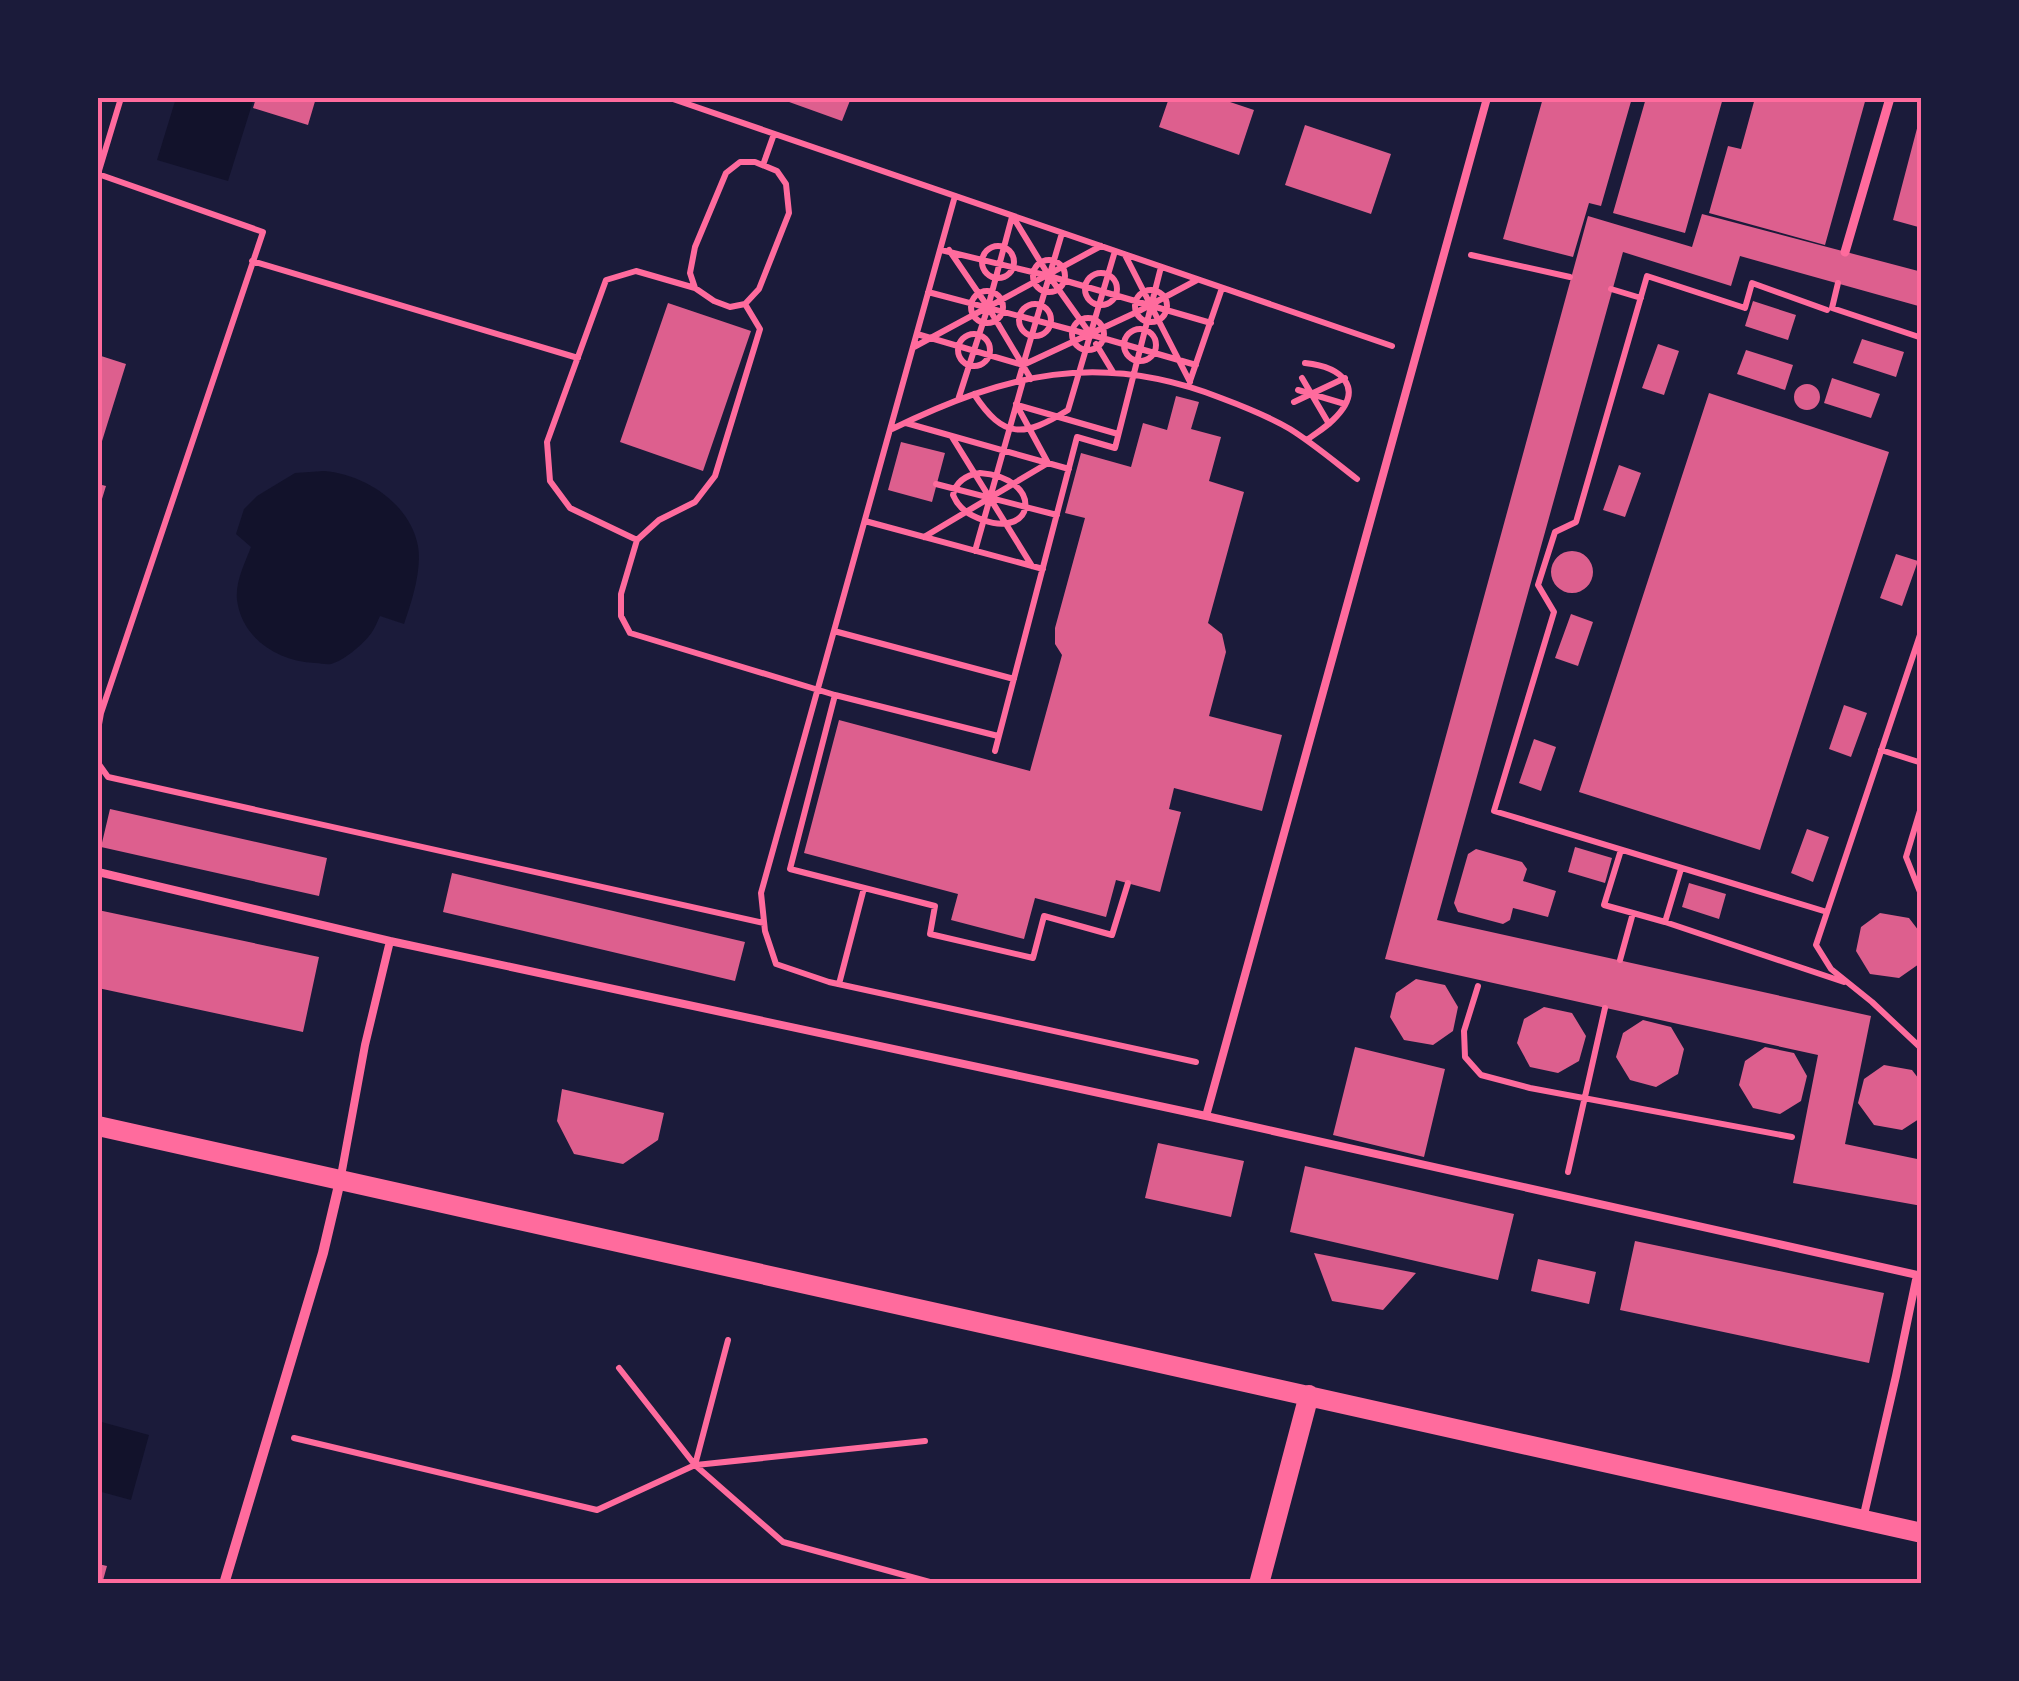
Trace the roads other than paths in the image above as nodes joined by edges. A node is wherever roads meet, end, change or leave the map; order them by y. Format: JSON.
{"nodes":[{"id":1,"x":1487,"y":98,"type":"edge"},
{"id":2,"x":1890,"y":98,"type":"edge"},
{"id":3,"x":1845,"y":252,"type":"dead end"},
{"id":4,"x":98,"y":872,"type":"edge"},
{"id":5,"x":390,"y":940,"type":"junction"},
{"id":6,"x":1206,"y":1116,"type":"junction"},
{"id":7,"x":98,"y":1126,"type":"edge"},
{"id":8,"x":341,"y":1180,"type":"junction"},
{"id":9,"x":1919,"y":1276,"type":"edge"},
{"id":10,"x":1309,"y":1396,"type":"junction"},
{"id":11,"x":1862,"y":1519,"type":"junction"},
{"id":12,"x":1922,"y":1532,"type":"edge"},
{"id":13,"x":224,"y":1584,"type":"edge"},
{"id":14,"x":1259,"y":1584,"type":"edge"}],
"edges":[{"from":1,"to":6,"type":"lane"},
{"from":2,"to":3,"type":"street"},
{"from":4,"to":5,"type":"lane"},
{"from":5,"to":6,"type":"lane"},
{"from":5,"to":8,"type":"lane"},
{"from":6,"to":9,"type":"lane"},
{"from":7,"to":8,"type":"main road"},
{"from":8,"to":10,"type":"main road"},
{"from":8,"to":13,"type":"street"},
{"from":9,"to":11,"type":"lane"},
{"from":10,"to":11,"type":"main road"},
{"from":10,"to":14,"type":"main road"},
{"from":11,"to":12,"type":"main road"}]}
